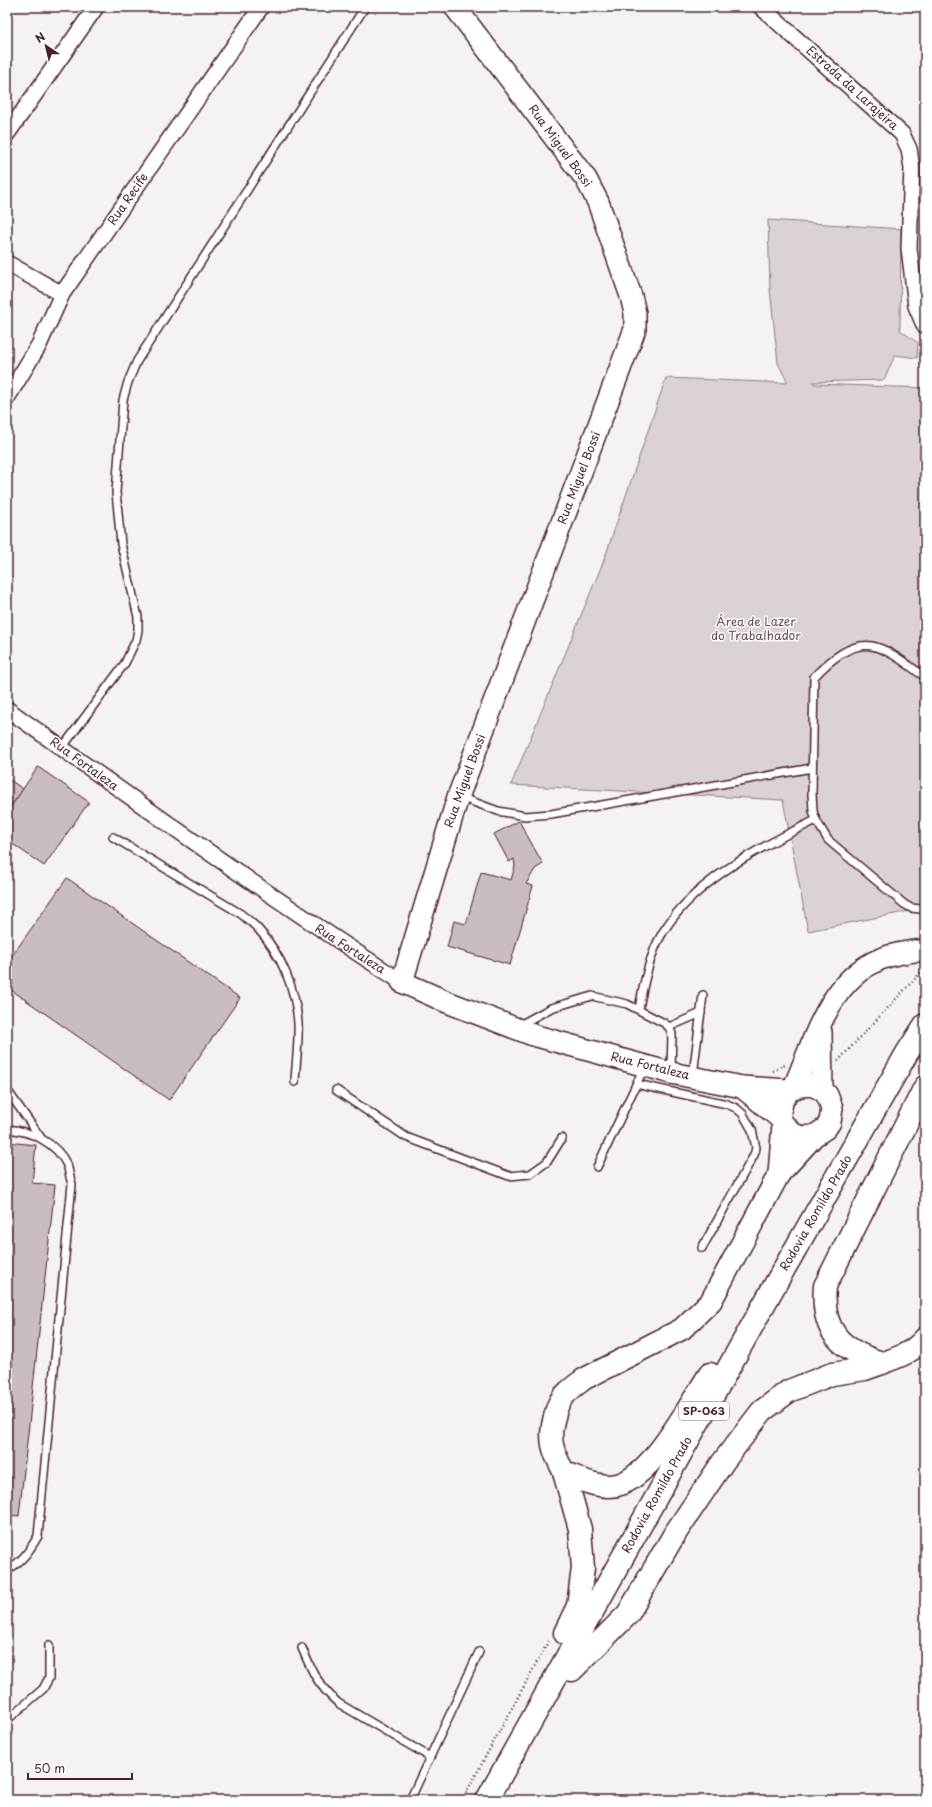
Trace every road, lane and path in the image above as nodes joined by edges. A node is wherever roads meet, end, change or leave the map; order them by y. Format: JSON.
{"nodes":[{"id":1,"x":96,"y":7,"type":"edge"},
{"id":2,"x":365,"y":7,"type":"edge"},
{"id":3,"x":455,"y":7,"type":"edge"},
{"id":4,"x":761,"y":7,"type":"edge"},
{"id":5,"x":259,"y":8,"type":"edge"},
{"id":6,"x":7,"y":134,"type":"edge"},
{"id":7,"x":7,"y":262,"type":"edge"},
{"id":8,"x":62,"y":294,"type":"junction"},
{"id":9,"x":925,"y":327,"type":"edge"},
{"id":10,"x":7,"y":398,"type":"edge"},
{"id":11,"x":925,"y":677,"type":"edge"},
{"id":12,"x":7,"y":709,"type":"edge"},
{"id":13,"x":62,"y":748,"type":"junction"},
{"id":14,"x":812,"y":768,"type":"junction"},
{"id":15,"x":458,"y":797,"type":"junction"},
{"id":16,"x":816,"y":820,"type":"junction"},
{"id":17,"x":113,"y":837,"type":"dead end"},
{"id":18,"x":925,"y":906,"type":"edge"},
{"id":19,"x":925,"y":952,"type":"edge"},
{"id":20,"x":402,"y":982,"type":"junction"},
{"id":21,"x":703,"y":995,"type":"dead end"},
{"id":22,"x":639,"y":1009,"type":"junction"},
{"id":23,"x":701,"y":1013,"type":"junction"},
{"id":24,"x":821,"y":1022,"type":"junction"},
{"id":25,"x":925,"y":1025,"type":"edge"},
{"id":26,"x":514,"y":1028,"type":"junction"},
{"id":27,"x":669,"y":1028,"type":"junction"},
{"id":28,"x":925,"y":1049,"type":"edge"},
{"id":29,"x":671,"y":1073,"type":"junction"},
{"id":30,"x":641,"y":1075,"type":"junction"},
{"id":31,"x":693,"y":1077,"type":"junction"},
{"id":32,"x":295,"y":1082,"type":"dead end"},
{"id":33,"x":925,"y":1087,"type":"edge"},
{"id":34,"x":742,"y":1088,"type":"junction"},
{"id":35,"x":792,"y":1089,"type":"junction"},
{"id":36,"x":7,"y":1090,"type":"edge"},
{"id":37,"x":336,"y":1090,"type":"dead end"},
{"id":38,"x":822,"y":1090,"type":"junction"},
{"id":39,"x":782,"y":1121,"type":"junction"},
{"id":40,"x":7,"y":1128,"type":"edge"},
{"id":41,"x":814,"y":1136,"type":"junction"},
{"id":42,"x":42,"y":1138,"type":"junction"},
{"id":43,"x":562,"y":1138,"type":"dead end"},
{"id":44,"x":597,"y":1167,"type":"dead end"},
{"id":45,"x":779,"y":1174,"type":"junction"},
{"id":46,"x":702,"y":1248,"type":"dead end"},
{"id":47,"x":772,"y":1290,"type":"junction"},
{"id":48,"x":925,"y":1338,"type":"edge"},
{"id":49,"x":882,"y":1363,"type":"junction"},
{"id":50,"x":564,"y":1472,"type":"junction"},
{"id":51,"x":7,"y":1570,"type":"edge"},
{"id":52,"x":49,"y":1645,"type":"dead end"},
{"id":53,"x":302,"y":1648,"type":"dead end"},
{"id":54,"x":479,"y":1652,"type":"dead end"},
{"id":55,"x":572,"y":1670,"type":"junction"},
{"id":56,"x":7,"y":1720,"type":"edge"},
{"id":57,"x":528,"y":1725,"type":"junction"},
{"id":58,"x":430,"y":1757,"type":"junction"},
{"id":59,"x":410,"y":1800,"type":"edge"},
{"id":60,"x":487,"y":1800,"type":"edge"},
{"id":61,"x":498,"y":1800,"type":"edge"}],
"edges":[{"from":1,"to":6,"type":"street"},
{"from":2,"to":13,"type":"lane"},
{"from":3,"to":15,"type":"main road","name":"Rua Miguel Bossi"},
{"from":4,"to":9,"type":"street","name":"Estrada da Larajeira"},
{"from":5,"to":8,"type":"street","name":"Rua Recife"},
{"from":7,"to":8,"type":"street"},
{"from":8,"to":10,"type":"street","name":"Rua Recife"},
{"from":11,"to":14,"type":"lane"},
{"from":12,"to":13,"type":"street","name":"Rua Fortaleza"},
{"from":13,"to":20,"type":"street","name":"Rua Fortaleza"},
{"from":14,"to":15,"type":"lane"},
{"from":14,"to":16,"type":"lane"},
{"from":15,"to":20,"type":"main road","name":"Rua Miguel Bossi"},
{"from":16,"to":18,"type":"lane"},
{"from":16,"to":22,"type":"lane"},
{"from":17,"to":32,"type":"lane"},
{"from":19,"to":24,"type":"main road"},
{"from":20,"to":26,"type":"main road","name":"Rua Fortaleza"},
{"from":21,"to":23,"type":"lane"},
{"from":22,"to":26,"type":"lane"},
{"from":22,"to":27,"type":"lane"},
{"from":23,"to":27,"type":"lane"},
{"from":23,"to":31,"type":"lane"},
{"from":24,"to":35,"type":"main road"},
{"from":24,"to":38,"type":"main road"},
{"from":25,"to":47,"type":"main road","name":"Rodovia Romildo Prado","number":"SP-063"},
{"from":26,"to":30,"type":"main road","name":"Rua Fortaleza"},
{"from":27,"to":29,"type":"lane"},
{"from":28,"to":55,"type":"main road","name":"Rodovia Romildo Prado","number":"SP-063"},
{"from":29,"to":30,"type":"main road","name":"Rua Fortaleza"},
{"from":29,"to":31,"type":"main road","name":"Rua Fortaleza"},
{"from":30,"to":44,"type":"lane"},
{"from":30,"to":46,"type":"lane"},
{"from":31,"to":34,"type":"main road","name":"Rua Fortaleza"},
{"from":33,"to":49,"type":"main road"},
{"from":34,"to":35,"type":"main road","name":"Rua Fortaleza"},
{"from":34,"to":39,"type":"main road","name":"Rua Fortaleza"},
{"from":35,"to":38,"type":"main road"},
{"from":35,"to":39,"type":"main road"},
{"from":36,"to":42,"type":"lane"},
{"from":37,"to":43,"type":"lane"},
{"from":38,"to":41,"type":"main road"},
{"from":39,"to":41,"type":"main road"},
{"from":39,"to":45,"type":"main road"},
{"from":40,"to":42,"type":"lane"},
{"from":41,"to":45,"type":"main road"},
{"from":42,"to":51,"type":"lane"},
{"from":45,"to":50,"type":"main road"},
{"from":47,"to":50,"type":"main road"},
{"from":47,"to":57,"type":"main road","name":"Rodovia Romildo Prado","number":"SP-063"},
{"from":48,"to":49,"type":"main road"},
{"from":49,"to":55,"type":"main road"},
{"from":50,"to":57,"type":"main road"},
{"from":52,"to":56,"type":"lane"},
{"from":53,"to":58,"type":"lane"},
{"from":54,"to":58,"type":"lane"},
{"from":55,"to":61,"type":"main road","name":"Rodovia Romildo Prado","number":"SP-063"},
{"from":57,"to":60,"type":"main road","name":"Rodovia Romildo Prado","number":"SP-063"},
{"from":58,"to":59,"type":"lane"}]}
